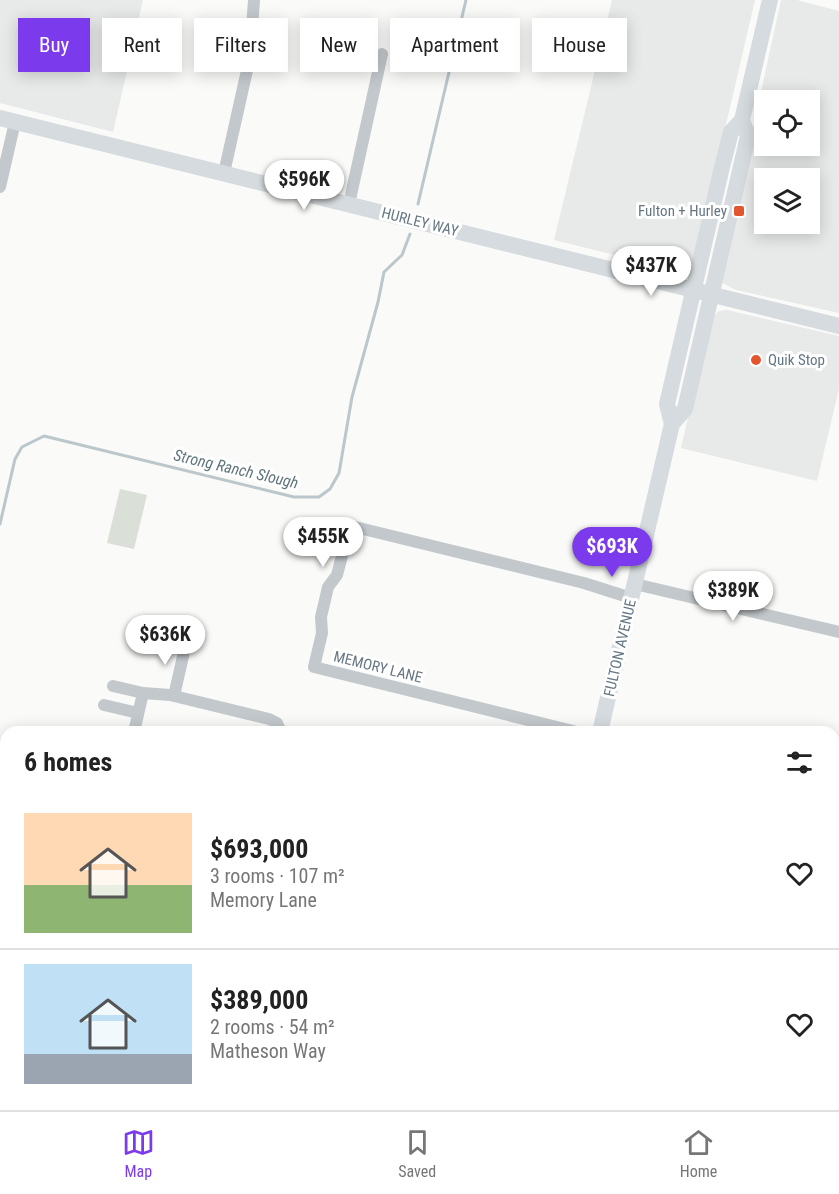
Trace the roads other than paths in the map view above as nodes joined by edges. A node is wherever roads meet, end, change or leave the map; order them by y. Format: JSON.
{"nodes":[{"id":1,"x":254,"y":0,"type":"edge"},
{"id":2,"x":770,"y":0,"type":"edge"},
{"id":3,"x":382,"y":54,"type":"dead end"},
{"id":4,"x":8,"y":120,"type":"edge"},
{"id":5,"x":742,"y":120,"type":"junction"},
{"id":6,"x":224,"y":173,"type":"junction"},
{"id":7,"x":0,"y":187,"type":"edge"},
{"id":8,"x":349,"y":204,"type":"junction"},
{"id":9,"x":694,"y":290,"type":"junction"},
{"id":10,"x":711,"y":294,"type":"junction"},
{"id":11,"x":839,"y":326,"type":"edge"},
{"id":12,"x":672,"y":424,"type":"junction"},
{"id":13,"x":633,"y":591,"type":"junction"},
{"id":14,"x":839,"y":632,"type":"edge"},
{"id":15,"x":186,"y":643,"type":"dead end"},
{"id":16,"x":113,"y":686,"type":"dead end"},
{"id":17,"x":143,"y":693,"type":"junction"},
{"id":18,"x":174,"y":696,"type":"junction"},
{"id":19,"x":104,"y":705,"type":"dead end"},
{"id":20,"x":138,"y":713,"type":"junction"},
{"id":21,"x":135,"y":726,"type":"edge"},
{"id":22,"x":279,"y":726,"type":"edge"},
{"id":23,"x":553,"y":726,"type":"edge"},
{"id":24,"x":601,"y":726,"type":"edge"}],
"edges":[{"from":1,"to":6,"type":"street"},
{"from":2,"to":5,"type":"main road","name":"FULTON AVENUE"},
{"from":3,"to":8,"type":"street"},
{"from":4,"to":6,"type":"main road","name":"HURLEY WAY"},
{"from":4,"to":7,"type":"street"},
{"from":5,"to":9,"type":"main road","name":"FULTON AVENUE"},
{"from":5,"to":10,"type":"main road","name":"FULTON AVENUE"},
{"from":6,"to":8,"type":"main road","name":"HURLEY WAY"},
{"from":8,"to":9,"type":"main road","name":"HURLEY WAY"},
{"from":9,"to":10,"type":"main road","name":"HURLEY WAY"},
{"from":9,"to":12,"type":"main road","name":"FULTON AVENUE"},
{"from":10,"to":11,"type":"main road","name":"HURLEY WAY"},
{"from":10,"to":12,"type":"main road","name":"FULTON AVENUE"},
{"from":12,"to":13,"type":"main road","name":"FULTON AVENUE"},
{"from":13,"to":14,"type":"street"},
{"from":13,"to":23,"type":"street","name":"MEMORY LANE"},
{"from":13,"to":24,"type":"main road","name":"FULTON AVENUE"},
{"from":15,"to":18,"type":"street"},
{"from":16,"to":17,"type":"street"},
{"from":17,"to":18,"type":"street"},
{"from":17,"to":20,"type":"street"},
{"from":18,"to":22,"type":"street"},
{"from":19,"to":20,"type":"street"},
{"from":20,"to":21,"type":"street"}]}
